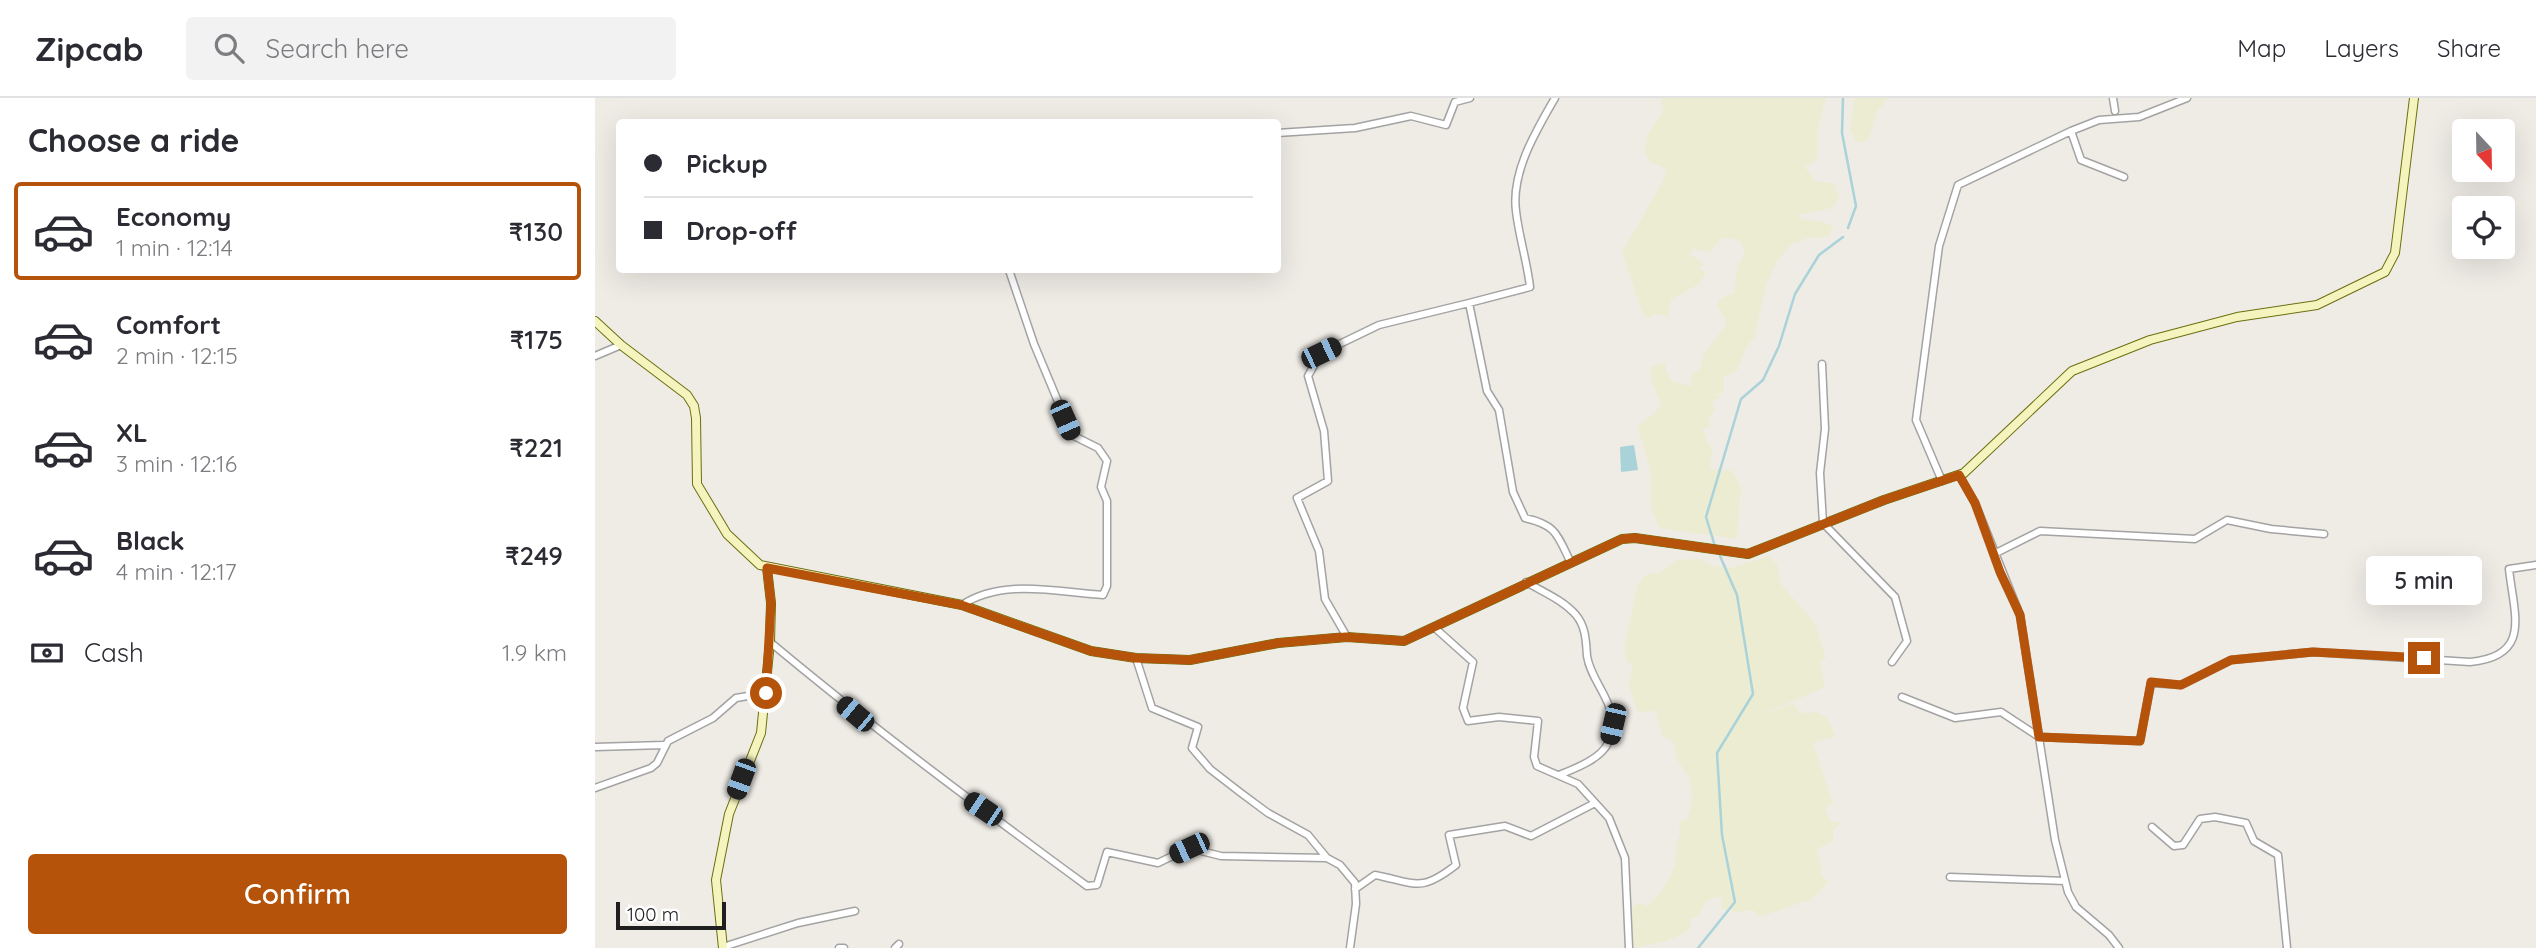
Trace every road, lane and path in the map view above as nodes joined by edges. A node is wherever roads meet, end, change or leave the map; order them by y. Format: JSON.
{"nodes":[{"id":1,"x":1471,"y":98,"type":"edge"},
{"id":2,"x":1555,"y":98,"type":"edge"},
{"id":3,"x":2113,"y":98,"type":"edge"},
{"id":4,"x":2187,"y":98,"type":"edge"},
{"id":5,"x":2414,"y":98,"type":"edge"},
{"id":6,"x":2115,"y":111,"type":"dead end"},
{"id":7,"x":2071,"y":131,"type":"junction"},
{"id":8,"x":1281,"y":133,"type":"edge"},
{"id":9,"x":2124,"y":177,"type":"dead end"},
{"id":10,"x":1010,"y":273,"type":"edge"},
{"id":11,"x":1469,"y":303,"type":"junction"},
{"id":12,"x":595,"y":321,"type":"edge"},
{"id":13,"x":621,"y":345,"type":"junction"},
{"id":14,"x":595,"y":356,"type":"edge"},
{"id":15,"x":1822,"y":363,"type":"dead end"},
{"id":16,"x":1959,"y":475,"type":"junction"},
{"id":17,"x":1943,"y":481,"type":"junction"},
{"id":18,"x":1823,"y":523,"type":"junction"},
{"id":19,"x":2324,"y":534,"type":"dead end"},
{"id":20,"x":1994,"y":554,"type":"junction"},
{"id":21,"x":1570,"y":561,"type":"junction"},
{"id":22,"x":2536,"y":565,"type":"edge"},
{"id":23,"x":767,"y":568,"type":"junction"},
{"id":24,"x":1526,"y":582,"type":"junction"},
{"id":25,"x":961,"y":605,"type":"junction"},
{"id":26,"x":1435,"y":628,"type":"junction"},
{"id":27,"x":1346,"y":637,"type":"junction"},
{"id":28,"x":770,"y":642,"type":"junction"},
{"id":29,"x":1136,"y":658,"type":"junction"},
{"id":30,"x":1892,"y":662,"type":"dead end"},
{"id":31,"x":766,"y":693,"type":"junction"},
{"id":32,"x":1902,"y":697,"type":"dead end"},
{"id":33,"x":2039,"y":737,"type":"junction"},
{"id":34,"x":664,"y":745,"type":"junction"},
{"id":35,"x":595,"y":747,"type":"edge"},
{"id":36,"x":1559,"y":775,"type":"junction"},
{"id":37,"x":595,"y":788,"type":"edge"},
{"id":38,"x":1595,"y":803,"type":"junction"},
{"id":39,"x":2153,"y":827,"type":"dead end"},
{"id":40,"x":1327,"y":859,"type":"junction"},
{"id":41,"x":1950,"y":877,"type":"dead end"},
{"id":42,"x":2066,"y":881,"type":"junction"},
{"id":43,"x":1355,"y":889,"type":"junction"},
{"id":44,"x":855,"y":911,"type":"dead end"},
{"id":45,"x":723,"y":948,"type":"edge"},
{"id":46,"x":1350,"y":948,"type":"edge"},
{"id":47,"x":1629,"y":948,"type":"edge"},
{"id":48,"x":2119,"y":948,"type":"edge"},
{"id":49,"x":2287,"y":948,"type":"edge"}],
"edges":[{"from":1,"to":8,"type":"street"},
{"from":2,"to":11,"type":"street"},
{"from":3,"to":6,"type":"street"},
{"from":4,"to":7,"type":"street"},
{"from":5,"to":16,"type":"street"},
{"from":7,"to":9,"type":"street"},
{"from":7,"to":17,"type":"street"},
{"from":10,"to":25,"type":"street"},
{"from":11,"to":21,"type":"street"},
{"from":11,"to":27,"type":"street"},
{"from":12,"to":13,"type":"street"},
{"from":13,"to":14,"type":"street"},
{"from":13,"to":23,"type":"street"},
{"from":15,"to":18,"type":"street"},
{"from":16,"to":17,"type":"street"},
{"from":16,"to":20,"type":"street"},
{"from":17,"to":18,"type":"street"},
{"from":18,"to":21,"type":"street"},
{"from":18,"to":30,"type":"street"},
{"from":19,"to":20,"type":"street"},
{"from":20,"to":33,"type":"street"},
{"from":21,"to":24,"type":"street"},
{"from":22,"to":33,"type":"street"},
{"from":23,"to":25,"type":"street"},
{"from":23,"to":28,"type":"street"},
{"from":24,"to":26,"type":"street"},
{"from":24,"to":36,"type":"street"},
{"from":25,"to":29,"type":"street"},
{"from":26,"to":27,"type":"street"},
{"from":26,"to":36,"type":"street"},
{"from":27,"to":29,"type":"street"},
{"from":28,"to":31,"type":"street"},
{"from":28,"to":40,"type":"street"},
{"from":29,"to":40,"type":"street"},
{"from":31,"to":34,"type":"street"},
{"from":31,"to":45,"type":"street"},
{"from":32,"to":33,"type":"street"},
{"from":33,"to":42,"type":"street"},
{"from":34,"to":35,"type":"street"},
{"from":34,"to":37,"type":"street"},
{"from":36,"to":38,"type":"street"},
{"from":38,"to":43,"type":"street"},
{"from":38,"to":47,"type":"street"},
{"from":39,"to":49,"type":"street"},
{"from":40,"to":43,"type":"street"},
{"from":41,"to":42,"type":"street"},
{"from":42,"to":48,"type":"street"},
{"from":43,"to":46,"type":"street"},
{"from":44,"to":45,"type":"street"}]}
